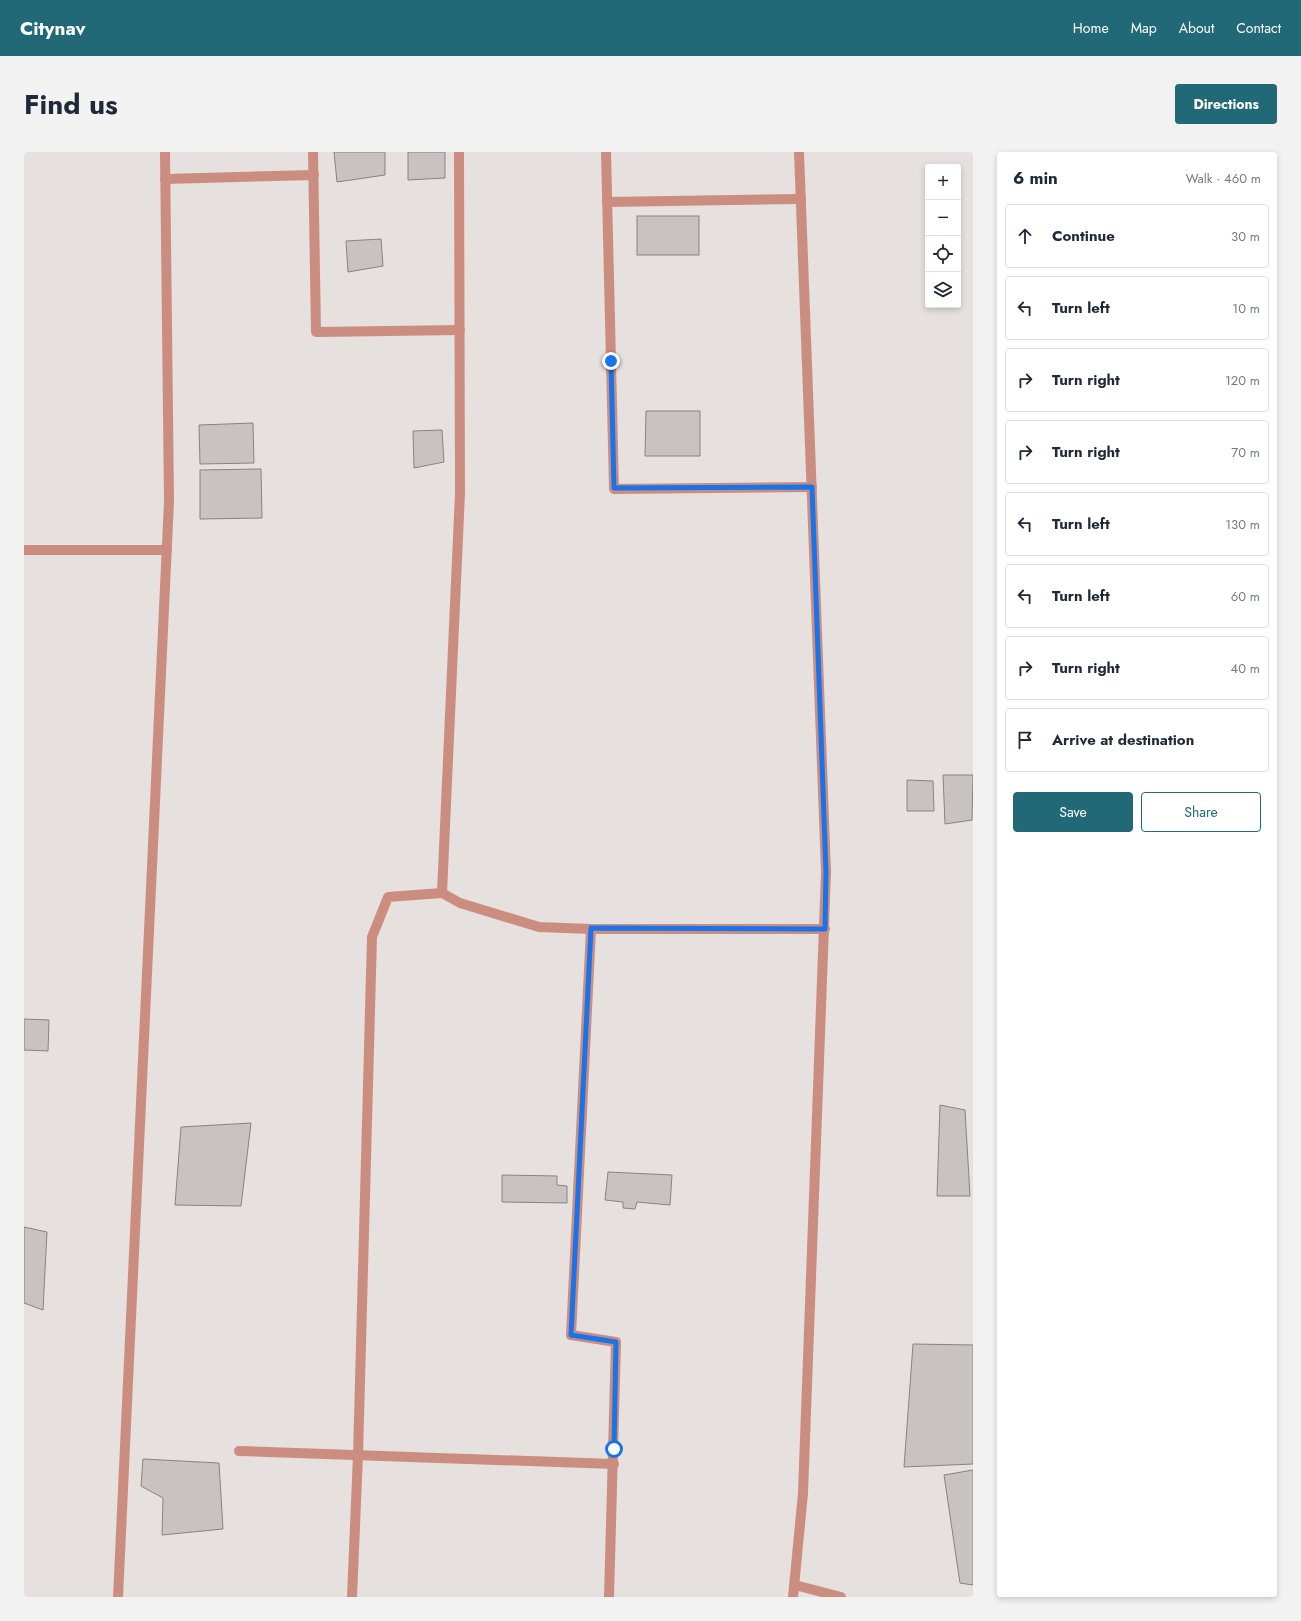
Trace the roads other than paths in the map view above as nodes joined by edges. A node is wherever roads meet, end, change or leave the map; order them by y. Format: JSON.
{"nodes":[{"id":1,"x":165,"y":152,"type":"edge"},
{"id":2,"x":313,"y":152,"type":"edge"},
{"id":3,"x":459,"y":152,"type":"edge"},
{"id":4,"x":606,"y":152,"type":"edge"},
{"id":5,"x":800,"y":152,"type":"edge"},
{"id":6,"x":314,"y":175,"type":"junction"},
{"id":7,"x":166,"y":179,"type":"junction"},
{"id":8,"x":801,"y":199,"type":"junction"},
{"id":9,"x":607,"y":202,"type":"junction"},
{"id":10,"x":460,"y":330,"type":"junction"},
{"id":11,"x":812,"y":487,"type":"junction"},
{"id":12,"x":24,"y":550,"type":"edge"},
{"id":13,"x":167,"y":550,"type":"junction"},
{"id":14,"x":442,"y":893,"type":"junction"},
{"id":15,"x":591,"y":928,"type":"junction"},
{"id":16,"x":825,"y":929,"type":"junction"},
{"id":17,"x":239,"y":1451,"type":"dead end"},
{"id":18,"x":358,"y":1455,"type":"junction"},
{"id":19,"x":614,"y":1464,"type":"junction"},
{"id":20,"x":794,"y":1585,"type":"junction"},
{"id":21,"x":118,"y":1597,"type":"edge"},
{"id":22,"x":352,"y":1597,"type":"edge"},
{"id":23,"x":609,"y":1597,"type":"edge"},
{"id":24,"x":793,"y":1597,"type":"edge"},
{"id":25,"x":841,"y":1597,"type":"edge"}],
"edges":[{"from":1,"to":7,"type":"street"},
{"from":2,"to":6,"type":"street"},
{"from":3,"to":10,"type":"street"},
{"from":4,"to":9,"type":"street"},
{"from":5,"to":8,"type":"street"},
{"from":6,"to":7,"type":"street"},
{"from":6,"to":10,"type":"street"},
{"from":7,"to":13,"type":"street"},
{"from":8,"to":9,"type":"street"},
{"from":8,"to":11,"type":"street"},
{"from":9,"to":11,"type":"street"},
{"from":10,"to":14,"type":"street"},
{"from":11,"to":16,"type":"street"},
{"from":12,"to":13,"type":"street"},
{"from":13,"to":21,"type":"street"},
{"from":14,"to":15,"type":"street"},
{"from":14,"to":18,"type":"street"},
{"from":15,"to":16,"type":"street"},
{"from":15,"to":19,"type":"street"},
{"from":16,"to":20,"type":"street"},
{"from":17,"to":18,"type":"street"},
{"from":18,"to":19,"type":"street"},
{"from":18,"to":22,"type":"street"},
{"from":19,"to":23,"type":"street"},
{"from":20,"to":24,"type":"street"},
{"from":20,"to":25,"type":"street"}]}
